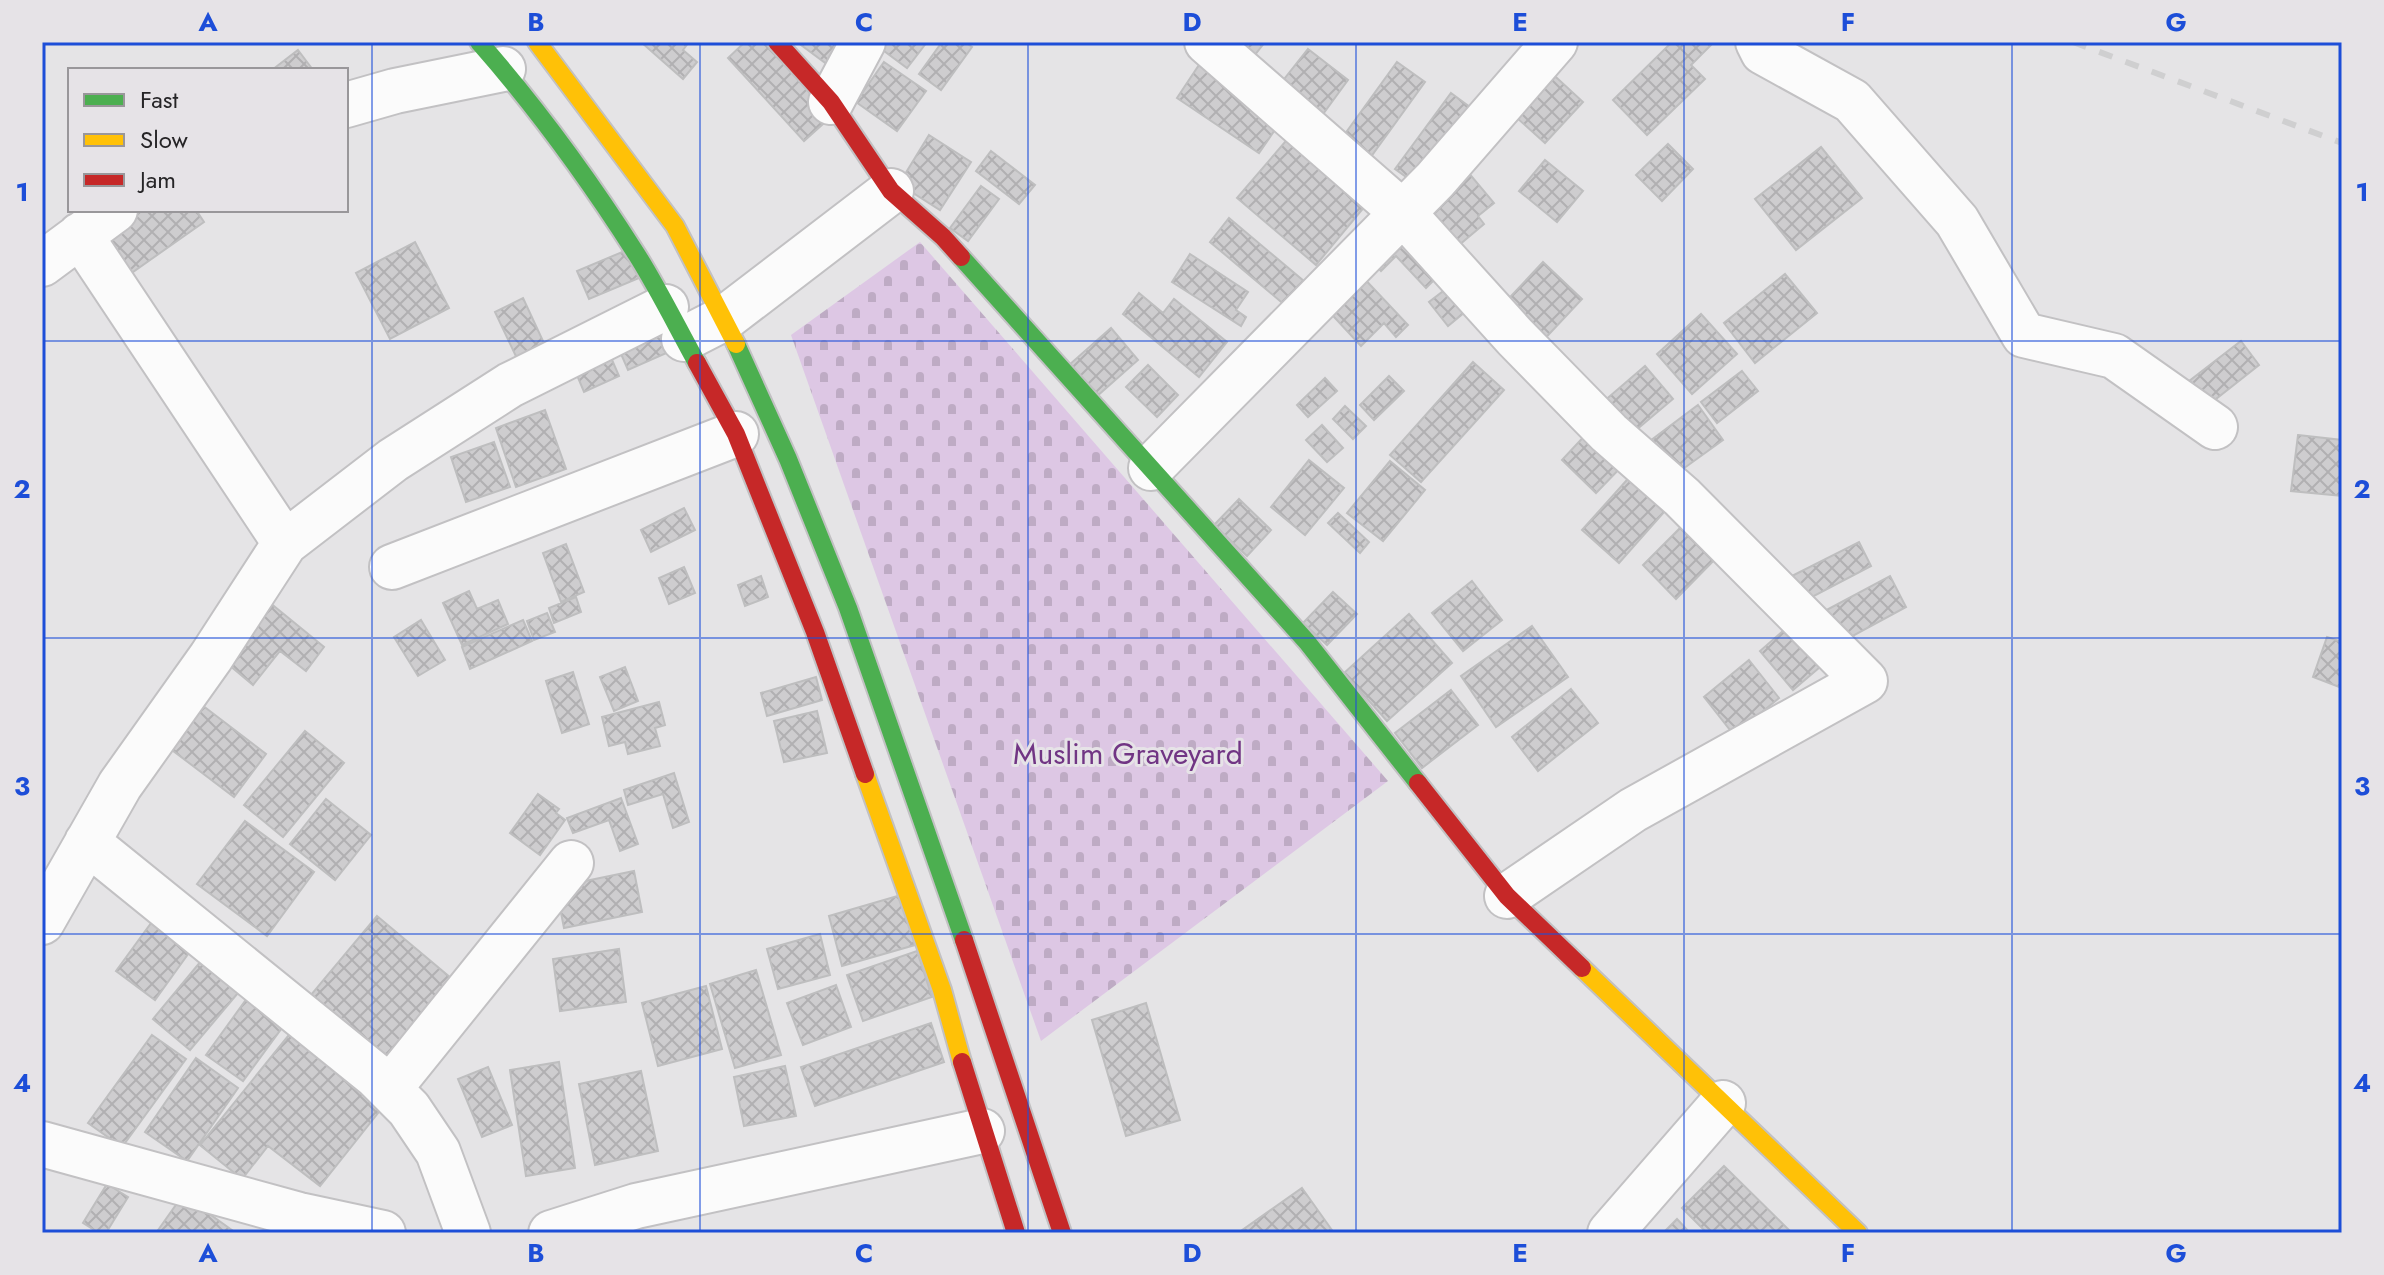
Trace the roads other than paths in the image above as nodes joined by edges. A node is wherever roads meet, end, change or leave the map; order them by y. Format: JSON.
{"nodes":[{"id":1,"x":537,"y":42,"type":"edge"},
{"id":2,"x":777,"y":42,"type":"edge"},
{"id":3,"x":863,"y":42,"type":"edge"},
{"id":4,"x":1207,"y":42,"type":"edge"},
{"id":5,"x":1555,"y":42,"type":"edge"},
{"id":6,"x":1758,"y":42,"type":"edge"},
{"id":7,"x":491,"y":56,"type":"edge"},
{"id":8,"x":831,"y":102,"type":"junction"},
{"id":9,"x":348,"y":104,"type":"edge"},
{"id":10,"x":891,"y":191,"type":"junction"},
{"id":11,"x":112,"y":212,"type":"edge"},
{"id":12,"x":1403,"y":213,"type":"junction"},
{"id":13,"x":80,"y":235,"type":"junction"},
{"id":14,"x":42,"y":264,"type":"edge"},
{"id":15,"x":725,"y":318,"type":"junction"},
{"id":16,"x":675,"y":323,"type":"junction"},
{"id":17,"x":2215,"y":427,"type":"dead end"},
{"id":18,"x":736,"y":434,"type":"junction"},
{"id":19,"x":1151,"y":468,"type":"junction"},
{"id":20,"x":285,"y":543,"type":"junction"},
{"id":21,"x":392,"y":567,"type":"dead end"},
{"id":22,"x":87,"y":842,"type":"junction"},
{"id":23,"x":571,"y":863,"type":"dead end"},
{"id":24,"x":1507,"y":896,"type":"junction"},
{"id":25,"x":42,"y":922,"type":"edge"},
{"id":26,"x":389,"y":1089,"type":"junction"},
{"id":27,"x":1723,"y":1103,"type":"junction"},
{"id":28,"x":982,"y":1131,"type":"junction"},
{"id":29,"x":42,"y":1144,"type":"edge"},
{"id":30,"x":383,"y":1233,"type":"edge"},
{"id":31,"x":468,"y":1233,"type":"edge"},
{"id":32,"x":551,"y":1233,"type":"edge"},
{"id":33,"x":1016,"y":1233,"type":"edge"},
{"id":34,"x":1062,"y":1233,"type":"edge"},
{"id":35,"x":1610,"y":1233,"type":"edge"},
{"id":36,"x":1858,"y":1233,"type":"edge"}],
"edges":[{"from":1,"to":15,"type":"main road"},
{"from":2,"to":8,"type":"main road"},
{"from":3,"to":8,"type":"street"},
{"from":4,"to":12,"type":"street"},
{"from":5,"to":12,"type":"street"},
{"from":6,"to":17,"type":"street"},
{"from":7,"to":9,"type":"street"},
{"from":7,"to":16,"type":"main road"},
{"from":8,"to":10,"type":"main road"},
{"from":10,"to":15,"type":"street"},
{"from":10,"to":19,"type":"main road"},
{"from":11,"to":13,"type":"street"},
{"from":12,"to":19,"type":"street"},
{"from":12,"to":24,"type":"street"},
{"from":13,"to":14,"type":"street"},
{"from":13,"to":20,"type":"street"},
{"from":15,"to":16,"type":"street"},
{"from":15,"to":34,"type":"main road"},
{"from":16,"to":18,"type":"main road"},
{"from":16,"to":20,"type":"street"},
{"from":18,"to":21,"type":"street"},
{"from":18,"to":28,"type":"main road"},
{"from":19,"to":24,"type":"main road"},
{"from":20,"to":22,"type":"street"},
{"from":22,"to":25,"type":"street"},
{"from":22,"to":26,"type":"street"},
{"from":23,"to":26,"type":"street"},
{"from":24,"to":27,"type":"main road"},
{"from":26,"to":31,"type":"street"},
{"from":27,"to":35,"type":"street"},
{"from":27,"to":36,"type":"main road"},
{"from":28,"to":32,"type":"street"},
{"from":28,"to":33,"type":"main road"},
{"from":29,"to":30,"type":"street"}]}
